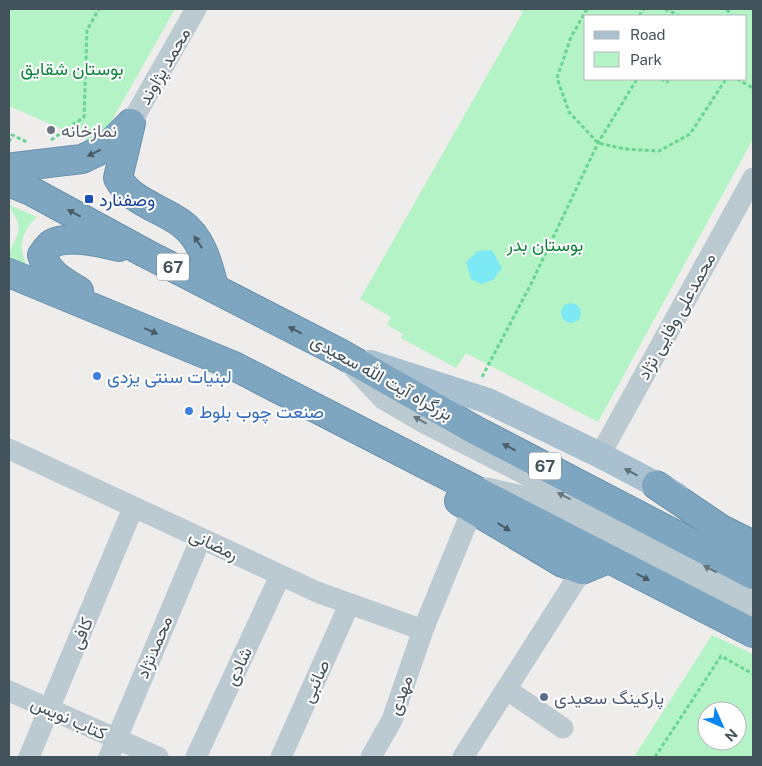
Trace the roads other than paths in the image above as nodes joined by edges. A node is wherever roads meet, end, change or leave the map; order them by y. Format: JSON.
{"nodes":[{"id":1,"x":196,"y":9,"type":"edge"},
{"id":2,"x":131,"y":123,"type":"junction"},
{"id":3,"x":14,"y":169,"type":"edge"},
{"id":4,"x":753,"y":178,"type":"edge"},
{"id":5,"x":145,"y":253,"type":"junction"},
{"id":6,"x":9,"y":273,"type":"edge"},
{"id":7,"x":214,"y":288,"type":"junction"},
{"id":8,"x":125,"y":320,"type":"junction"},
{"id":9,"x":338,"y":352,"type":"junction"},
{"id":10,"x":366,"y":434,"type":"junction"},
{"id":11,"x":9,"y":449,"type":"edge"},
{"id":12,"x":600,"y":455,"type":"junction"},
{"id":13,"x":460,"y":481,"type":"junction"},
{"id":14,"x":656,"y":485,"type":"junction"},
{"id":15,"x":133,"y":508,"type":"junction"},
{"id":16,"x":473,"y":508,"type":"junction"},
{"id":17,"x":753,"y":532,"type":"edge"},
{"id":18,"x":201,"y":538,"type":"junction"},
{"id":19,"x":753,"y":545,"type":"edge"},
{"id":20,"x":608,"y":559,"type":"junction"},
{"id":21,"x":582,"y":570,"type":"junction"},
{"id":22,"x":753,"y":575,"type":"edge"},
{"id":23,"x":280,"y":576,"type":"junction"},
{"id":24,"x":753,"y":590,"type":"edge"},
{"id":25,"x":349,"y":605,"type":"junction"},
{"id":26,"x":752,"y":627,"type":"edge"},
{"id":27,"x":423,"y":630,"type":"junction"},
{"id":28,"x":506,"y":689,"type":"junction"},
{"id":29,"x":9,"y":691,"type":"edge"},
{"id":30,"x":49,"y":709,"type":"junction"},
{"id":31,"x":563,"y":728,"type":"dead end"},
{"id":32,"x":112,"y":748,"type":"edge"},
{"id":33,"x":29,"y":757,"type":"edge"},
{"id":34,"x":158,"y":757,"type":"edge"},
{"id":35,"x":196,"y":757,"type":"edge"},
{"id":36,"x":281,"y":757,"type":"edge"},
{"id":37,"x":371,"y":757,"type":"edge"},
{"id":38,"x":463,"y":757,"type":"edge"}],
"edges":[{"from":1,"to":2,"type":"street","name":"محمد پژاوند"},
{"from":2,"to":3,"type":"highway","one_way":true},
{"from":7,"to":2,"type":"highway","one_way":true},
{"from":5,"to":3,"type":"highway","name":"بزرگراه آیت الله سعیدی","number":"67","one_way":true},
{"from":4,"to":12,"type":"street","name":"محمدعلی وفایی نژاد"},
{"from":5,"to":7,"type":"highway","name":"بزرگراه آیت الله سعیدی","number":"67"},
{"from":5,"to":8,"type":"highway"},
{"from":6,"to":8,"type":"highway"},
{"from":9,"to":7,"type":"highway","name":"بزرگراه آیت الله سعیدی","number":"67","one_way":true},
{"from":8,"to":10,"type":"highway","one_way":true},
{"from":9,"to":12,"type":"main road"},
{"from":22,"to":9,"type":"highway","name":"بزرگراه آیت الله سعیدی","number":"67","one_way":true},
{"from":24,"to":9,"type":"street","one_way":true},
{"from":10,"to":13,"type":"highway"},
{"from":10,"to":16,"type":"highway"},
{"from":11,"to":15,"type":"street","name":"رمضانی"},
{"from":14,"to":12,"type":"main road","one_way":true},
{"from":13,"to":20,"type":"highway"},
{"from":13,"to":26,"type":"street"},
{"from":14,"to":17,"type":"main road"},
{"from":14,"to":19,"type":"highway"},
{"from":15,"to":18,"type":"street","name":"رمضانی"},
{"from":15,"to":30,"type":"street","name":"کافی"},
{"from":16,"to":21,"type":"highway","one_way":true},
{"from":16,"to":27,"type":"street","name":"مهدی"},
{"from":18,"to":23,"type":"street","name":"رمضانی"},
{"from":18,"to":32,"type":"street","name":"محمدنژاد"},
{"from":20,"to":21,"type":"highway"},
{"from":20,"to":26,"type":"highway","one_way":true},
{"from":21,"to":28,"type":"street"},
{"from":23,"to":25,"type":"street","name":"رمضانی"},
{"from":23,"to":35,"type":"street","name":"شادی"},
{"from":25,"to":27,"type":"street","name":"رمضانی"},
{"from":25,"to":36,"type":"street","name":"صائبی"},
{"from":27,"to":37,"type":"street","name":"مهدی"},
{"from":28,"to":31,"type":"street"},
{"from":28,"to":38,"type":"street"},
{"from":29,"to":30,"type":"street","name":"کتاب نویس"},
{"from":30,"to":32,"type":"street","name":"کتاب نویس"},
{"from":30,"to":33,"type":"street","name":"کافی"},
{"from":32,"to":34,"type":"street","name":"کتاب نویس"}]}
